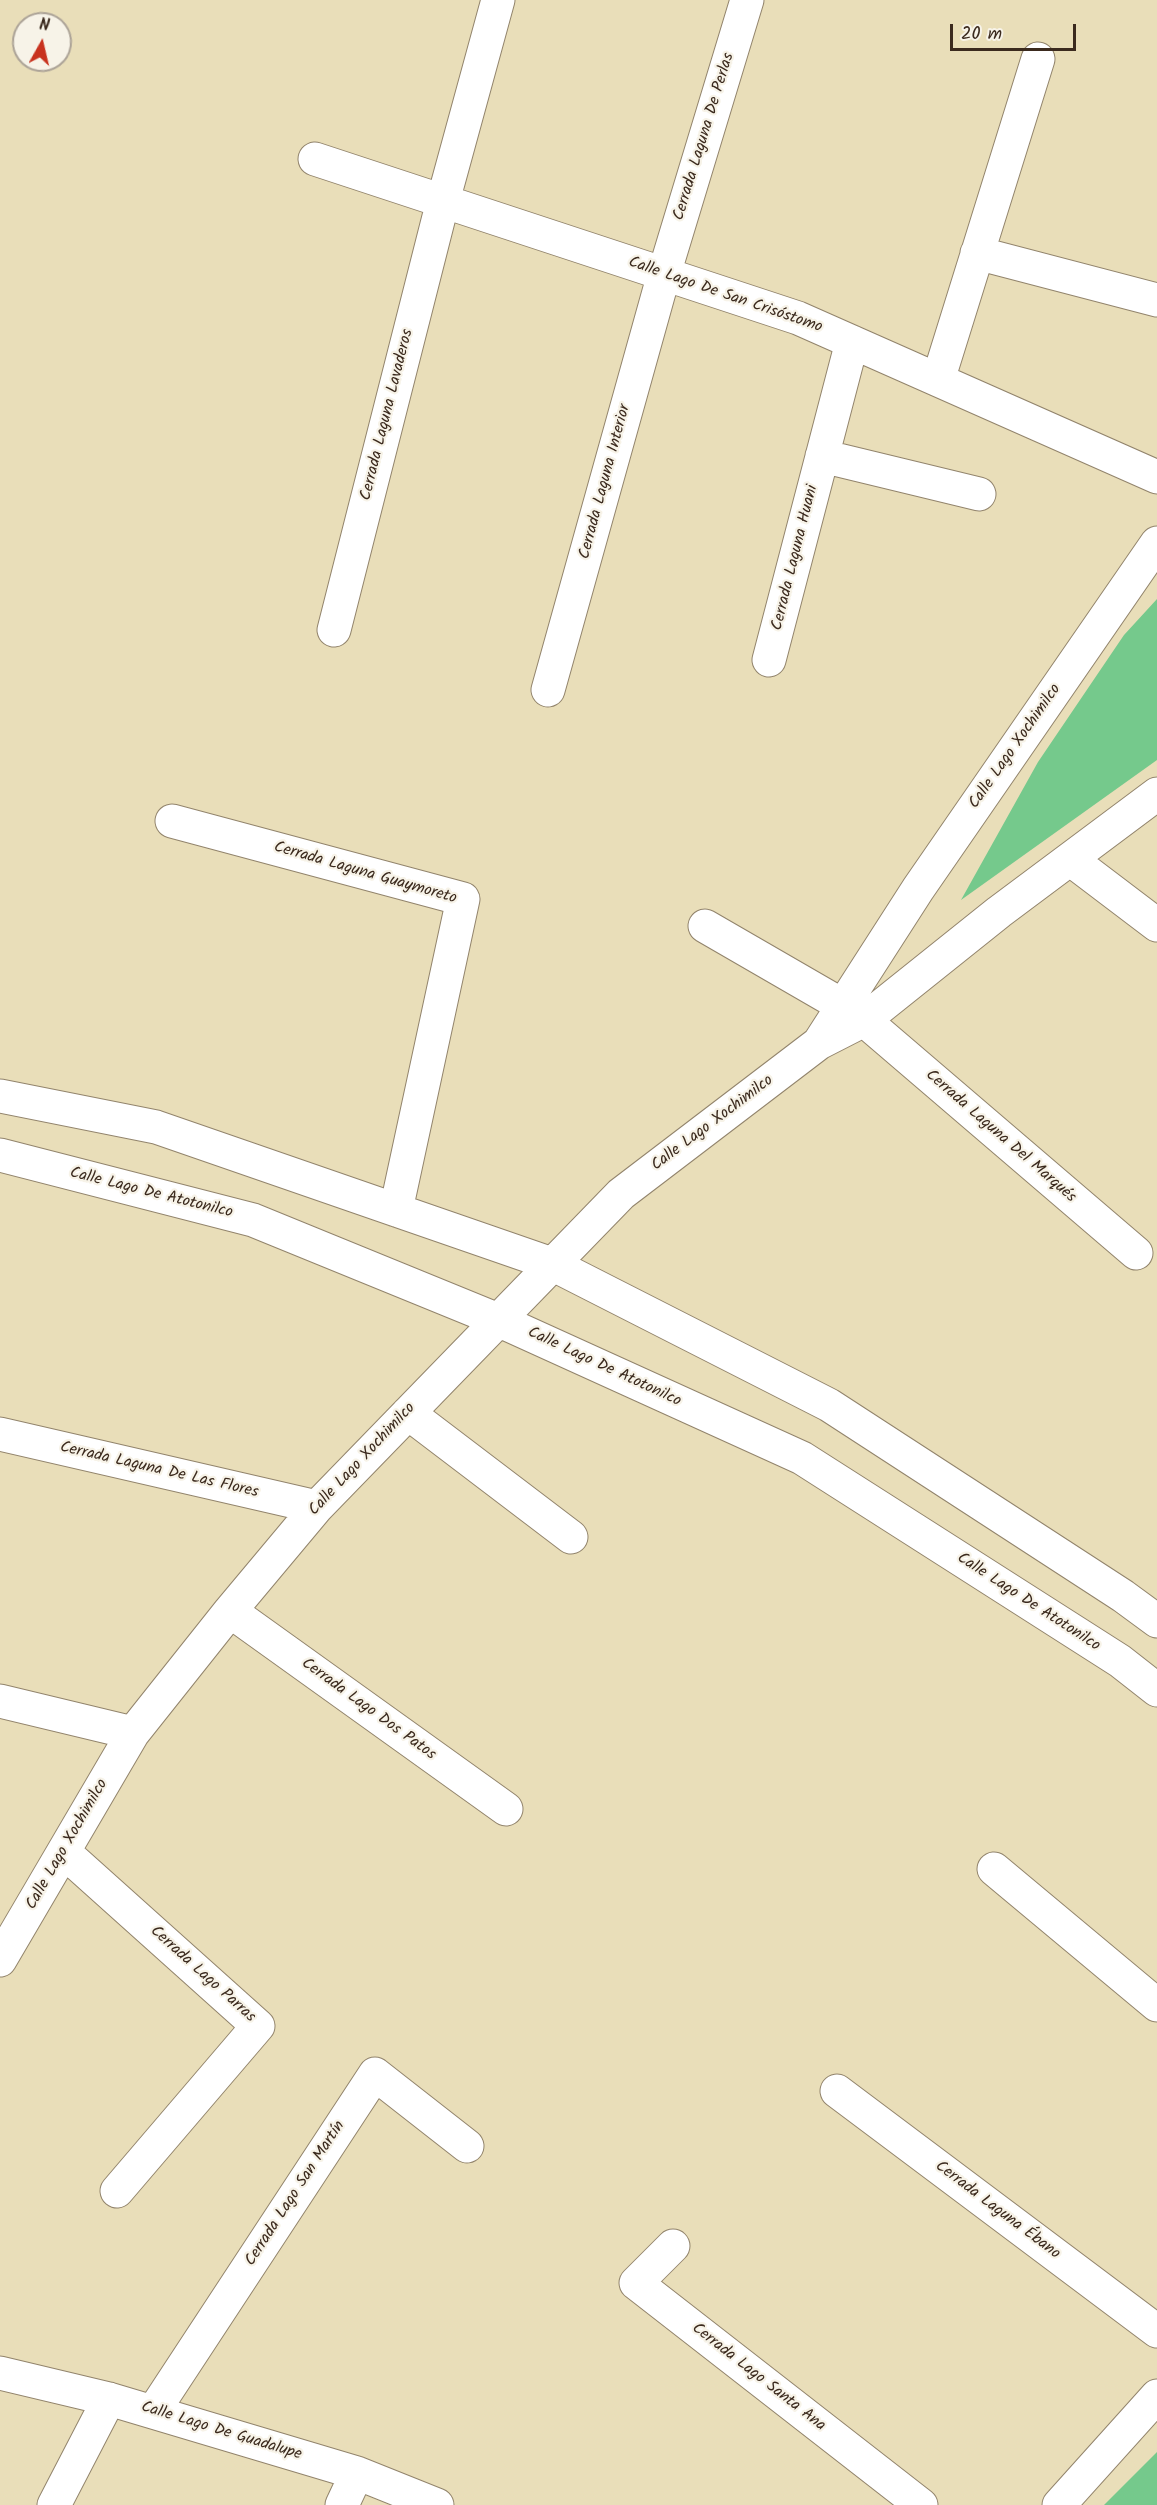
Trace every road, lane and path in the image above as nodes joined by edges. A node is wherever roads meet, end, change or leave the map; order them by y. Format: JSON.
{"nodes":[{"id":1,"x":498,"y":0,"type":"edge"},
{"id":2,"x":747,"y":0,"type":"edge"},
{"id":3,"x":1038,"y":59,"type":"dead end"},
{"id":4,"x":315,"y":159,"type":"dead end"},
{"id":5,"x":443,"y":201,"type":"junction"},
{"id":6,"x":977,"y":253,"type":"junction"},
{"id":7,"x":663,"y":274,"type":"junction"},
{"id":8,"x":1157,"y":300,"type":"edge"},
{"id":9,"x":852,"y":342,"type":"junction"},
{"id":10,"x":938,"y":380,"type":"junction"},
{"id":11,"x":822,"y":456,"type":"junction"},
{"id":12,"x":1157,"y":477,"type":"edge"},
{"id":13,"x":979,"y":494,"type":"dead end"},
{"id":14,"x":1157,"y":543,"type":"edge"},
{"id":15,"x":334,"y":630,"type":"dead end"},
{"id":16,"x":770,"y":660,"type":"dead end"},
{"id":17,"x":548,"y":690,"type":"dead end"},
{"id":18,"x":1157,"y":795,"type":"edge"},
{"id":19,"x":172,"y":821,"type":"dead end"},
{"id":20,"x":1070,"y":859,"type":"junction"},
{"id":21,"x":1157,"y":925,"type":"edge"},
{"id":22,"x":705,"y":926,"type":"dead end"},
{"id":23,"x":853,"y":1013,"type":"junction"},
{"id":24,"x":0,"y":1096,"type":"edge"},
{"id":25,"x":0,"y":1155,"type":"edge"},
{"id":26,"x":396,"y":1210,"type":"junction"},
{"id":27,"x":1136,"y":1253,"type":"dead end"},
{"id":28,"x":552,"y":1264,"type":"junction"},
{"id":29,"x":498,"y":1320,"type":"junction"},
{"id":30,"x":408,"y":1413,"type":"junction"},
{"id":31,"x":0,"y":1434,"type":"edge"},
{"id":32,"x":317,"y":1507,"type":"junction"},
{"id":33,"x":571,"y":1537,"type":"dead end"},
{"id":34,"x":230,"y":1611,"type":"junction"},
{"id":35,"x":1157,"y":1621,"type":"edge"},
{"id":36,"x":1157,"y":1690,"type":"edge"},
{"id":37,"x":0,"y":1701,"type":"edge"},
{"id":38,"x":133,"y":1733,"type":"junction"},
{"id":39,"x":506,"y":1809,"type":"dead end"},
{"id":40,"x":64,"y":1852,"type":"junction"},
{"id":41,"x":994,"y":1869,"type":"dead end"},
{"id":42,"x":0,"y":1960,"type":"edge"},
{"id":43,"x":1157,"y":2005,"type":"edge"},
{"id":44,"x":837,"y":2091,"type":"dead end"},
{"id":45,"x":467,"y":2146,"type":"dead end"},
{"id":46,"x":117,"y":2191,"type":"dead end"},
{"id":47,"x":674,"y":2246,"type":"dead end"},
{"id":48,"x":1157,"y":2331,"type":"edge"},
{"id":49,"x":0,"y":2373,"type":"edge"},
{"id":50,"x":1157,"y":2396,"type":"edge"},
{"id":51,"x":109,"y":2399,"type":"junction"},
{"id":52,"x":153,"y":2412,"type":"junction"},
{"id":53,"x":357,"y":2473,"type":"junction"},
{"id":54,"x":54,"y":2505,"type":"edge"},
{"id":55,"x":342,"y":2505,"type":"edge"},
{"id":56,"x":437,"y":2505,"type":"edge"},
{"id":57,"x":921,"y":2505,"type":"edge"},
{"id":58,"x":1059,"y":2505,"type":"edge"}],
"edges":[{"from":1,"to":5,"type":"street","name":"Cerrada Laguna Lavaderos"},
{"from":2,"to":7,"type":"street","name":"Cerrada Laguna De Perlas"},
{"from":3,"to":6,"type":"street"},
{"from":4,"to":5,"type":"street","name":"Calle Lago De San Crisóstomo"},
{"from":5,"to":7,"type":"street","name":"Calle Lago De San Crisóstomo"},
{"from":5,"to":15,"type":"street","name":"Cerrada Laguna Lavaderos"},
{"from":6,"to":8,"type":"street"},
{"from":6,"to":10,"type":"street"},
{"from":7,"to":9,"type":"street","name":"Calle Lago De San Crisóstomo"},
{"from":7,"to":17,"type":"street","name":"Cerrada Laguna Interior"},
{"from":9,"to":10,"type":"street","name":"Calle Lago De San Crisóstomo"},
{"from":9,"to":11,"type":"street","name":"Cerrada Laguna Huani"},
{"from":10,"to":12,"type":"street","name":"Calle Lago De San Crisóstomo"},
{"from":11,"to":13,"type":"street"},
{"from":11,"to":16,"type":"street","name":"Cerrada Laguna Huani"},
{"from":14,"to":23,"type":"street","name":"Calle Lago Xochimilco"},
{"from":18,"to":20,"type":"street","name":"Calle Lago Xochimilco"},
{"from":19,"to":26,"type":"street","name":"Cerrada Laguna Guaymoreto"},
{"from":20,"to":21,"type":"street"},
{"from":20,"to":23,"type":"street","name":"Calle Lago Xochimilco"},
{"from":22,"to":23,"type":"street","name":"Cerrada Laguna Del Marqués"},
{"from":23,"to":27,"type":"street","name":"Cerrada Laguna Del Marqués"},
{"from":23,"to":28,"type":"street","name":"Calle Lago Xochimilco"},
{"from":24,"to":26,"type":"street"},
{"from":25,"to":29,"type":"street","name":"Calle Lago De Atotonilco"},
{"from":26,"to":28,"type":"street"},
{"from":28,"to":29,"type":"street","name":"Calle Lago Xochimilco"},
{"from":28,"to":35,"type":"street"},
{"from":29,"to":30,"type":"street","name":"Calle Lago Xochimilco"},
{"from":29,"to":36,"type":"street","name":"Calle Lago De Atotonilco"},
{"from":30,"to":32,"type":"street","name":"Calle Lago Xochimilco"},
{"from":30,"to":33,"type":"street"},
{"from":31,"to":32,"type":"street","name":"Cerrada Laguna De Las Flores"},
{"from":32,"to":34,"type":"street","name":"Calle Lago Xochimilco"},
{"from":34,"to":38,"type":"street","name":"Calle Lago Xochimilco"},
{"from":34,"to":39,"type":"street","name":"Cerrada Lago Dos Patos"},
{"from":37,"to":38,"type":"street"},
{"from":38,"to":40,"type":"street","name":"Calle Lago Xochimilco"},
{"from":40,"to":42,"type":"street","name":"Calle Lago Xochimilco"},
{"from":40,"to":46,"type":"street","name":"Cerrada Lago Parras"},
{"from":41,"to":43,"type":"street"},
{"from":44,"to":48,"type":"street","name":"Cerrada Laguna Ébano"},
{"from":45,"to":52,"type":"street","name":"Cerrada Lago San Martín"},
{"from":47,"to":57,"type":"street","name":"Cerrada Lago Santa Ana"},
{"from":49,"to":51,"type":"street","name":"Calle Lago De Guadalupe"},
{"from":50,"to":58,"type":"street"},
{"from":51,"to":52,"type":"street","name":"Calle Lago De Guadalupe"},
{"from":51,"to":54,"type":"street"},
{"from":52,"to":53,"type":"street","name":"Calle Lago De Guadalupe"},
{"from":53,"to":55,"type":"street"},
{"from":53,"to":56,"type":"street","name":"Calle Lago De Guadalupe"}]}
